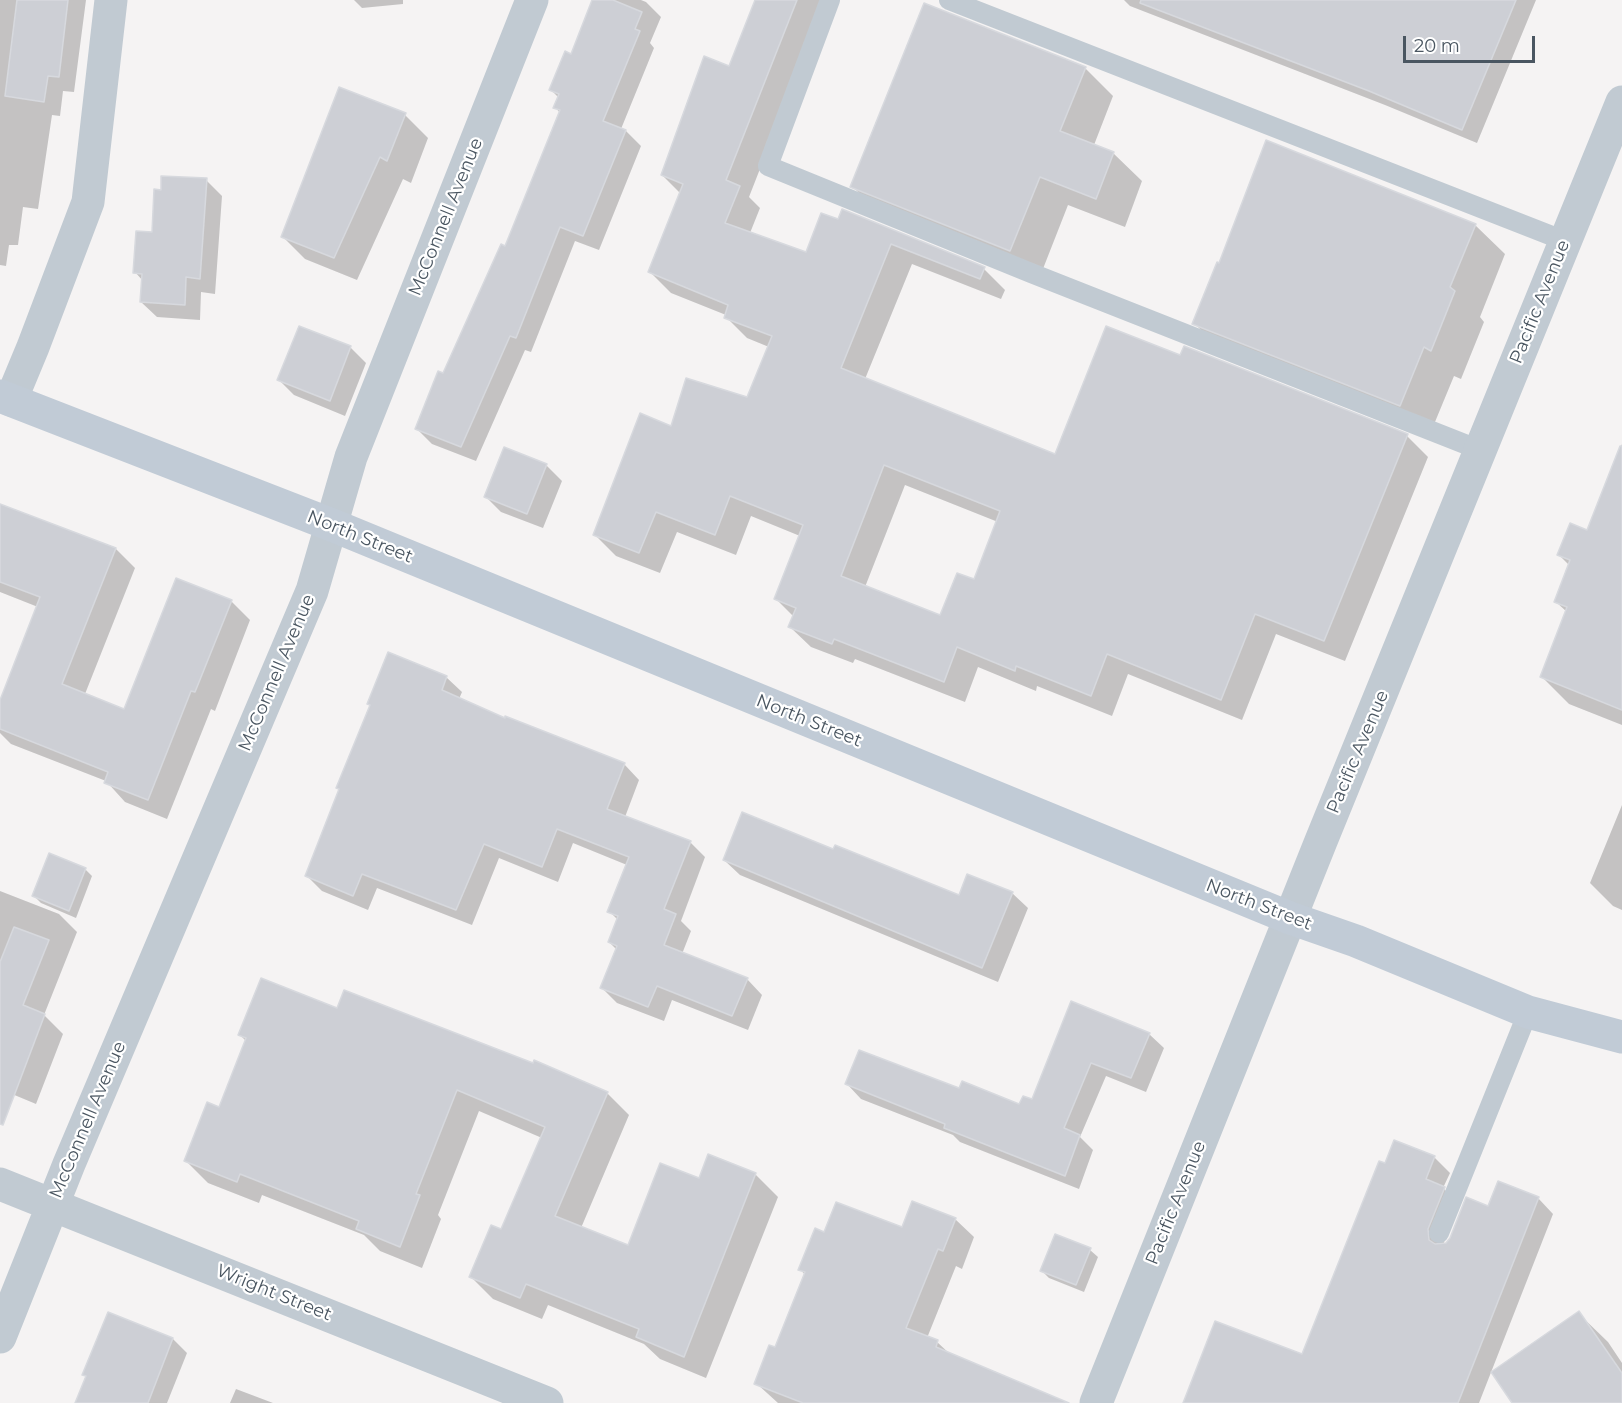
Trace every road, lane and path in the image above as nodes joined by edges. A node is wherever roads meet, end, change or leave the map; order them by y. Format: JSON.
{"nodes":[{"id":1,"x":111,"y":0,"type":"edge"},
{"id":2,"x":532,"y":0,"type":"edge"},
{"id":3,"x":830,"y":0,"type":"edge"},
{"id":4,"x":949,"y":0,"type":"edge"},
{"id":5,"x":1622,"y":102,"type":"edge"},
{"id":6,"x":1565,"y":241,"type":"junction"},
{"id":7,"x":5,"y":398,"type":"edge"},
{"id":8,"x":1480,"y":450,"type":"junction"},
{"id":9,"x":332,"y":525,"type":"junction"},
{"id":10,"x":1290,"y":918,"type":"junction"},
{"id":11,"x":1528,"y":1012,"type":"junction"},
{"id":12,"x":1622,"y":1037,"type":"edge"},
{"id":13,"x":0,"y":1184,"type":"edge"},
{"id":14,"x":53,"y":1205,"type":"junction"},
{"id":15,"x":1439,"y":1233,"type":"dead end"},
{"id":16,"x":0,"y":1337,"type":"edge"},
{"id":17,"x":547,"y":1403,"type":"edge"},
{"id":18,"x":1096,"y":1403,"type":"edge"}],
"edges":[{"from":1,"to":7,"type":"street"},
{"from":2,"to":9,"type":"street","name":"McConnell Avenue"},
{"from":3,"to":8,"type":"lane"},
{"from":4,"to":6,"type":"lane"},
{"from":5,"to":6,"type":"street","name":"Pacific Avenue"},
{"from":6,"to":8,"type":"street","name":"Pacific Avenue"},
{"from":7,"to":9,"type":"main road","name":"North Street"},
{"from":8,"to":10,"type":"street","name":"Pacific Avenue"},
{"from":9,"to":10,"type":"main road","name":"North Street"},
{"from":9,"to":14,"type":"street","name":"McConnell Avenue"},
{"from":10,"to":11,"type":"main road","name":"North Street"},
{"from":10,"to":18,"type":"street","name":"Pacific Avenue"},
{"from":11,"to":12,"type":"main road","name":"North Street"},
{"from":11,"to":15,"type":"lane"},
{"from":13,"to":14,"type":"street","name":"Wright Street"},
{"from":14,"to":16,"type":"street","name":"McConnell Avenue"},
{"from":14,"to":17,"type":"street","name":"Wright Street"}]}
